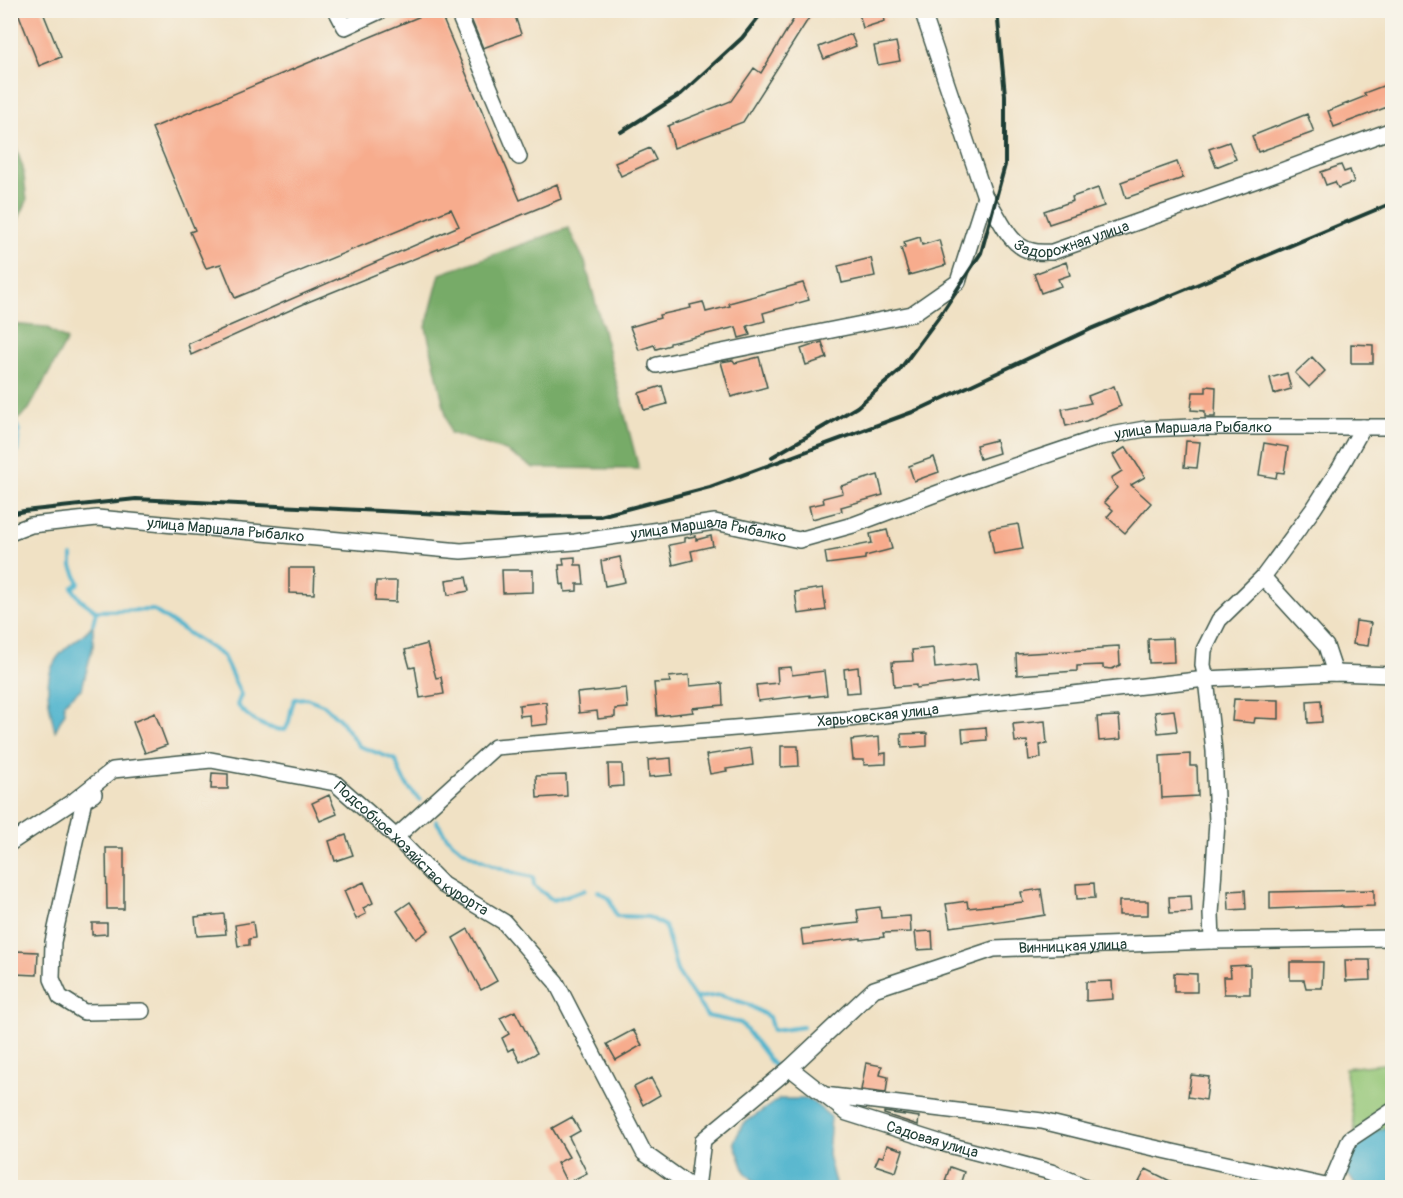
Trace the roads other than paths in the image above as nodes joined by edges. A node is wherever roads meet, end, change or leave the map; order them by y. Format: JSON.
{"nodes":[{"id":1,"x":336,"y":10,"type":"edge"},
{"id":2,"x":382,"y":10,"type":"edge"},
{"id":3,"x":456,"y":10,"type":"edge"},
{"id":4,"x":922,"y":10,"type":"edge"},
{"id":5,"x":1392,"y":130,"type":"edge"},
{"id":6,"x":519,"y":157,"type":"dead end"},
{"id":7,"x":985,"y":197,"type":"junction"},
{"id":8,"x":657,"y":365,"type":"dead end"},
{"id":9,"x":1363,"y":427,"type":"junction"},
{"id":10,"x":1392,"y":427,"type":"edge"},
{"id":11,"x":10,"y":533,"type":"edge"},
{"id":12,"x":1263,"y":577,"type":"junction"},
{"id":13,"x":1335,"y":673,"type":"junction"},
{"id":14,"x":1392,"y":675,"type":"edge"},
{"id":15,"x":1206,"y":679,"type":"junction"},
{"id":16,"x":140,"y":766,"type":"junction"},
{"id":17,"x":396,"y":837,"type":"junction"},
{"id":18,"x":10,"y":843,"type":"edge"},
{"id":19,"x":1392,"y":938,"type":"edge"},
{"id":20,"x":1212,"y":941,"type":"junction"},
{"id":21,"x":142,"y":1011,"type":"dead end"},
{"id":22,"x":790,"y":1068,"type":"junction"},
{"id":23,"x":824,"y":1095,"type":"junction"},
{"id":24,"x":1392,"y":1111,"type":"edge"},
{"id":25,"x":1332,"y":1187,"type":"edge"},
{"id":26,"x":695,"y":1188,"type":"edge"},
{"id":27,"x":1088,"y":1188,"type":"edge"}],
"edges":[{"from":1,"to":2,"type":"street"},
{"from":3,"to":6,"type":"street"},
{"from":4,"to":7,"type":"street","name":"Задорожная улица"},
{"from":5,"to":7,"type":"street","name":"Задорожная улица"},
{"from":7,"to":8,"type":"street"},
{"from":9,"to":10,"type":"street","name":"улица Маршала Рыбалко"},
{"from":9,"to":11,"type":"street","name":"улица Маршала Рыбалко"},
{"from":9,"to":12,"type":"street"},
{"from":12,"to":13,"type":"street"},
{"from":12,"to":15,"type":"street"},
{"from":13,"to":14,"type":"street","name":"Харьковская улица"},
{"from":13,"to":15,"type":"street","name":"Харьковская улица"},
{"from":15,"to":17,"type":"street","name":"Харьковская улица"},
{"from":15,"to":20,"type":"street"},
{"from":16,"to":17,"type":"street","name":"Подсобное хозяйство курорта"},
{"from":16,"to":18,"type":"street","name":"Подсобное хозяйство курорта"},
{"from":16,"to":21,"type":"street"},
{"from":17,"to":26,"type":"street","name":"Подсобное хозяйство курорта"},
{"from":19,"to":20,"type":"street","name":"Винницкая улица"},
{"from":20,"to":22,"type":"street","name":"Винницкая улица"},
{"from":22,"to":23,"type":"street","name":"Садовая улица"},
{"from":22,"to":26,"type":"street","name":"Винницкая улица"},
{"from":23,"to":25,"type":"street"},
{"from":23,"to":27,"type":"street","name":"Садовая улица"},
{"from":24,"to":25,"type":"street"}]}
